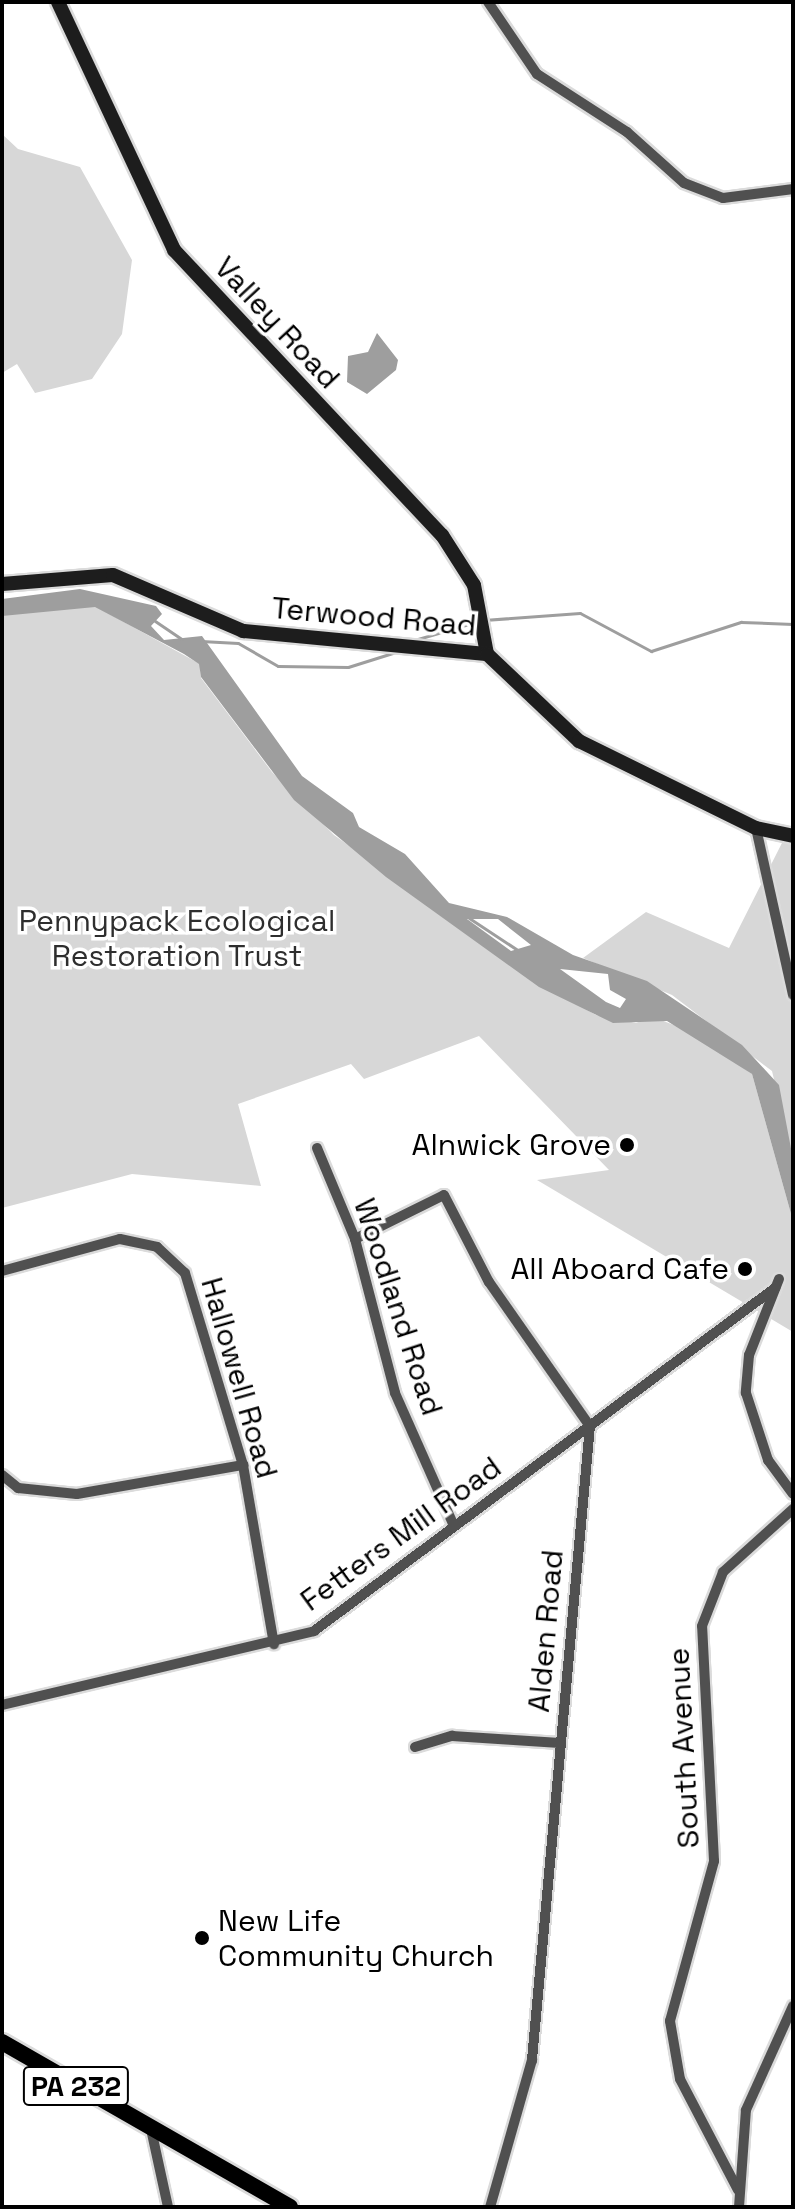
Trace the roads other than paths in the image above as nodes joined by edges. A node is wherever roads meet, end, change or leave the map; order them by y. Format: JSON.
{"nodes":[{"id":1,"x":58,"y":2,"type":"edge"},
{"id":2,"x":488,"y":2,"type":"edge"},
{"id":3,"x":793,"y":189,"type":"edge"},
{"id":4,"x":2,"y":584,"type":"edge"},
{"id":5,"x":487,"y":654,"type":"junction"},
{"id":6,"x":756,"y":828,"type":"junction"},
{"id":7,"x":793,"y":836,"type":"edge"},
{"id":8,"x":793,"y":995,"type":"edge"},
{"id":9,"x":317,"y":1148,"type":"dead end"},
{"id":10,"x":355,"y":1239,"type":"junction"},
{"id":11,"x":2,"y":1271,"type":"edge"},
{"id":12,"x":590,"y":1426,"type":"junction"},
{"id":13,"x":243,"y":1465,"type":"junction"},
{"id":14,"x":2,"y":1475,"type":"edge"},
{"id":15,"x":793,"y":1494,"type":"edge"},
{"id":16,"x":793,"y":1509,"type":"edge"},
{"id":17,"x":453,"y":1524,"type":"junction"},
{"id":18,"x":274,"y":1644,"type":"junction"},
{"id":19,"x":2,"y":1705,"type":"edge"},
{"id":20,"x":560,"y":1743,"type":"junction"},
{"id":21,"x":415,"y":1747,"type":"dead end"},
{"id":22,"x":793,"y":2006,"type":"edge"},
{"id":23,"x":2,"y":2042,"type":"edge"},
{"id":24,"x":151,"y":2129,"type":"junction"},
{"id":25,"x":738,"y":2190,"type":"junction"},
{"id":26,"x":168,"y":2207,"type":"edge"},
{"id":27,"x":290,"y":2207,"type":"edge"},
{"id":28,"x":490,"y":2207,"type":"edge"},
{"id":29,"x":739,"y":2207,"type":"edge"}],
"edges":[{"from":1,"to":5,"type":"street","name":"Valley Road"},
{"from":2,"to":3,"type":"street"},
{"from":4,"to":5,"type":"street","name":"Terwood Road"},
{"from":5,"to":6,"type":"street","name":"Terwood Road"},
{"from":6,"to":7,"type":"street","name":"Terwood Road"},
{"from":6,"to":8,"type":"street"},
{"from":9,"to":10,"type":"street","name":"Woodland Road"},
{"from":10,"to":12,"type":"street"},
{"from":10,"to":17,"type":"street","name":"Woodland Road"},
{"from":11,"to":13,"type":"street","name":"Hallowell Road"},
{"from":12,"to":15,"type":"street","name":"Fetters Mill Road"},
{"from":12,"to":17,"type":"street","name":"Fetters Mill Road"},
{"from":12,"to":20,"type":"street","name":"Alden Road"},
{"from":13,"to":14,"type":"street"},
{"from":13,"to":18,"type":"street","name":"Hallowell Road"},
{"from":16,"to":25,"type":"street","name":"South Avenue"},
{"from":17,"to":18,"type":"street","name":"Fetters Mill Road"},
{"from":18,"to":19,"type":"street","name":"Fetters Mill Road"},
{"from":20,"to":21,"type":"street"},
{"from":20,"to":28,"type":"street","name":"Alden Road"},
{"from":22,"to":25,"type":"street"},
{"from":23,"to":24,"type":"main road","number":"PA 232"},
{"from":24,"to":26,"type":"street"},
{"from":24,"to":27,"type":"main road","number":"PA 232"},
{"from":25,"to":29,"type":"street"}]}
